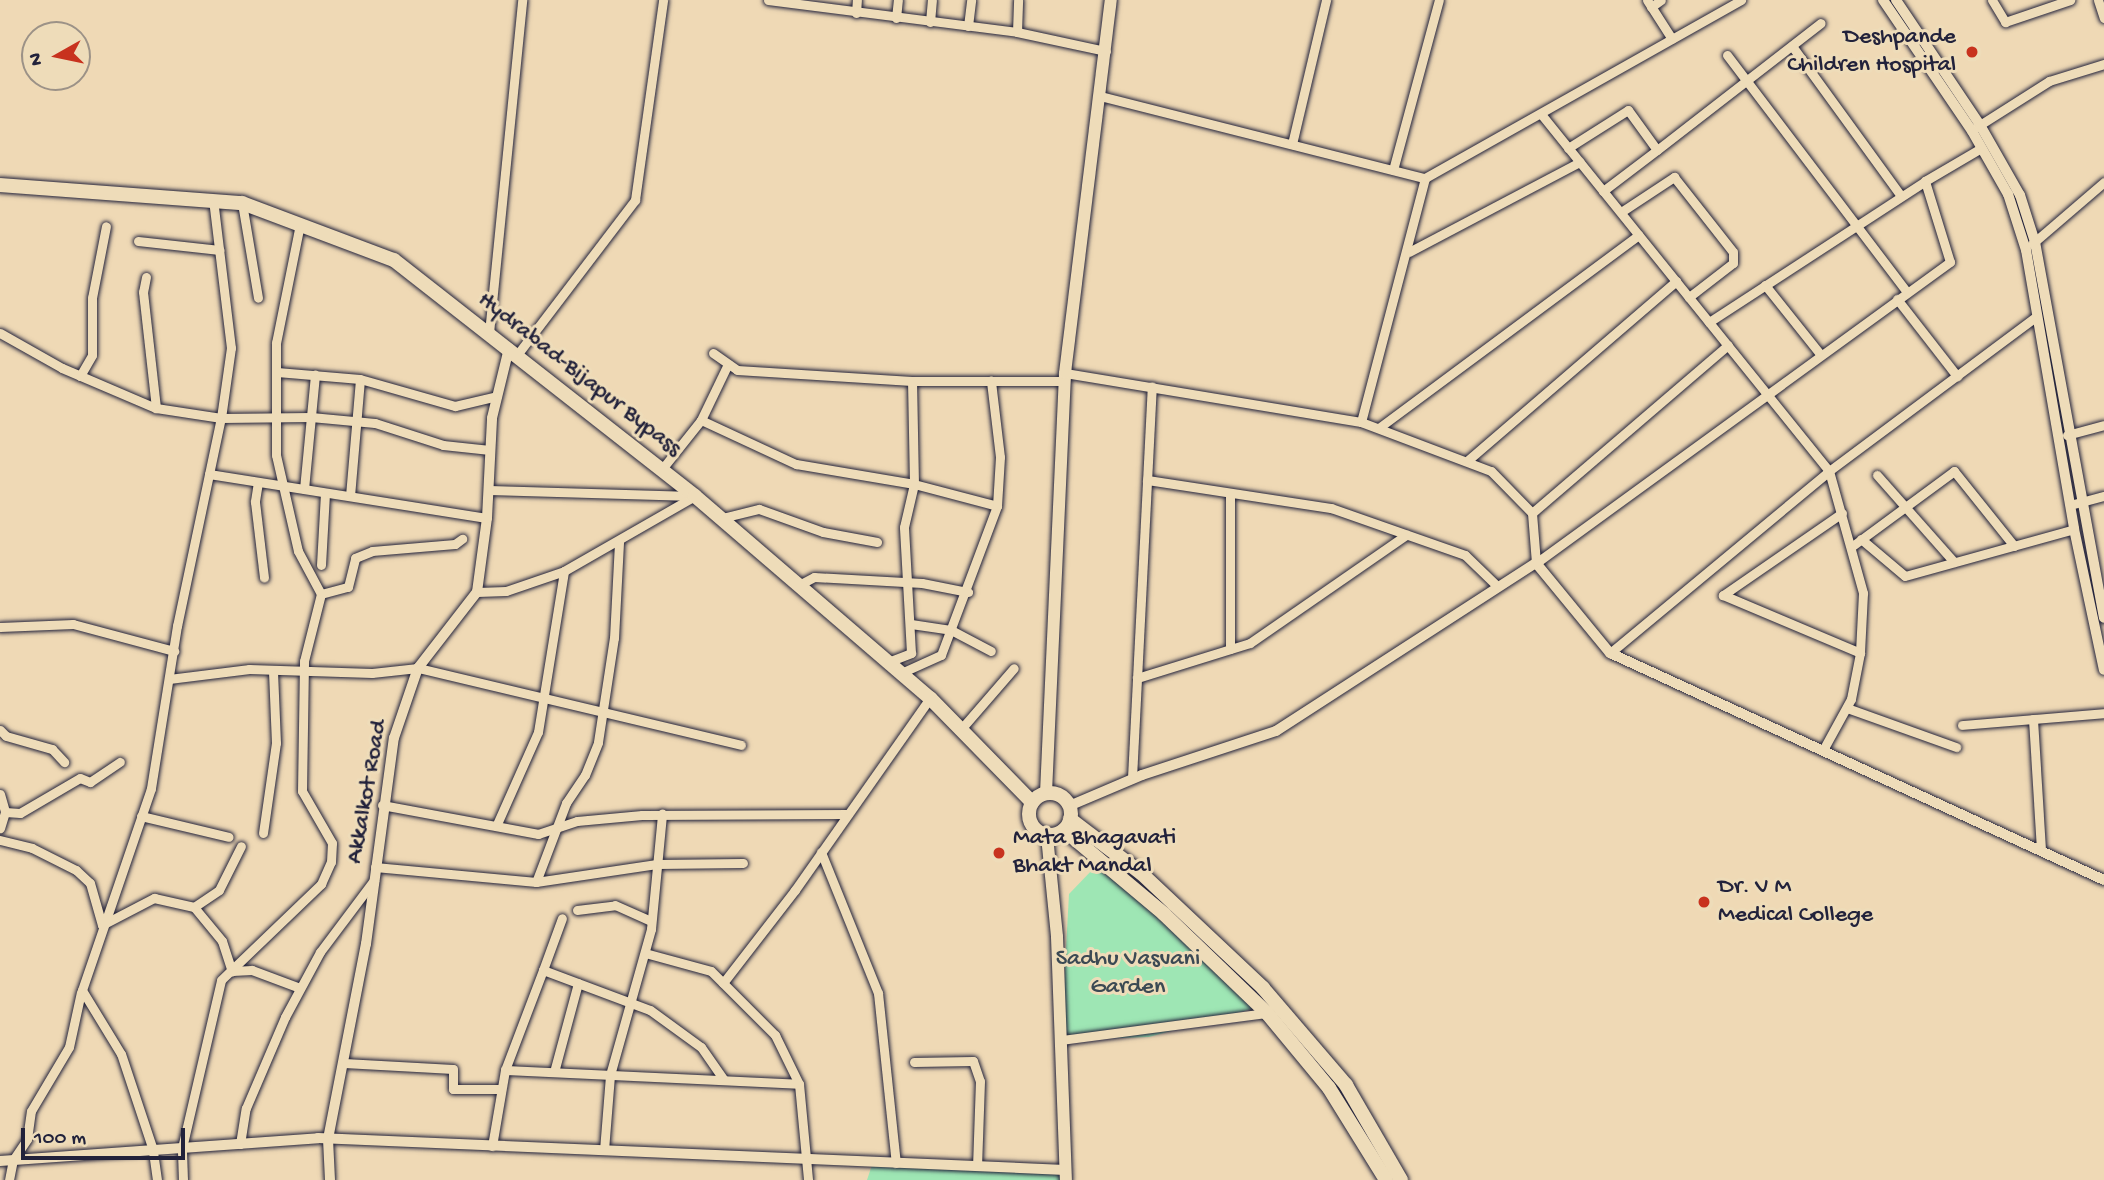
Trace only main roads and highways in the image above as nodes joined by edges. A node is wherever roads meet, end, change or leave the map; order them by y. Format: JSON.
{"nodes":[{"id":1,"x":1111,"y":0,"type":"edge"},
{"id":2,"x":0,"y":185,"type":"edge"},
{"id":3,"x":1046,"y":793,"type":"junction"},
{"id":4,"x":1032,"y":802,"type":"junction"},
{"id":5,"x":1068,"y":818,"type":"junction"},
{"id":6,"x":1047,"y":835,"type":"junction"},
{"id":7,"x":1066,"y":1175,"type":"edge"},
{"id":8,"x":1386,"y":1180,"type":"edge"},
{"id":9,"x":1401,"y":1180,"type":"edge"}],
"edges":[{"from":1,"to":3,"type":"main road"},
{"from":2,"to":4,"type":"main road","name":"Hydrabad-Bijapur Bypass"},
{"from":3,"to":4,"type":"main road"},
{"from":3,"to":5,"type":"main road"},
{"from":4,"to":6,"type":"main road"},
{"from":5,"to":6,"type":"main road"},
{"from":5,"to":8,"type":"main road"},
{"from":5,"to":9,"type":"main road"},
{"from":6,"to":7,"type":"main road"}]}
